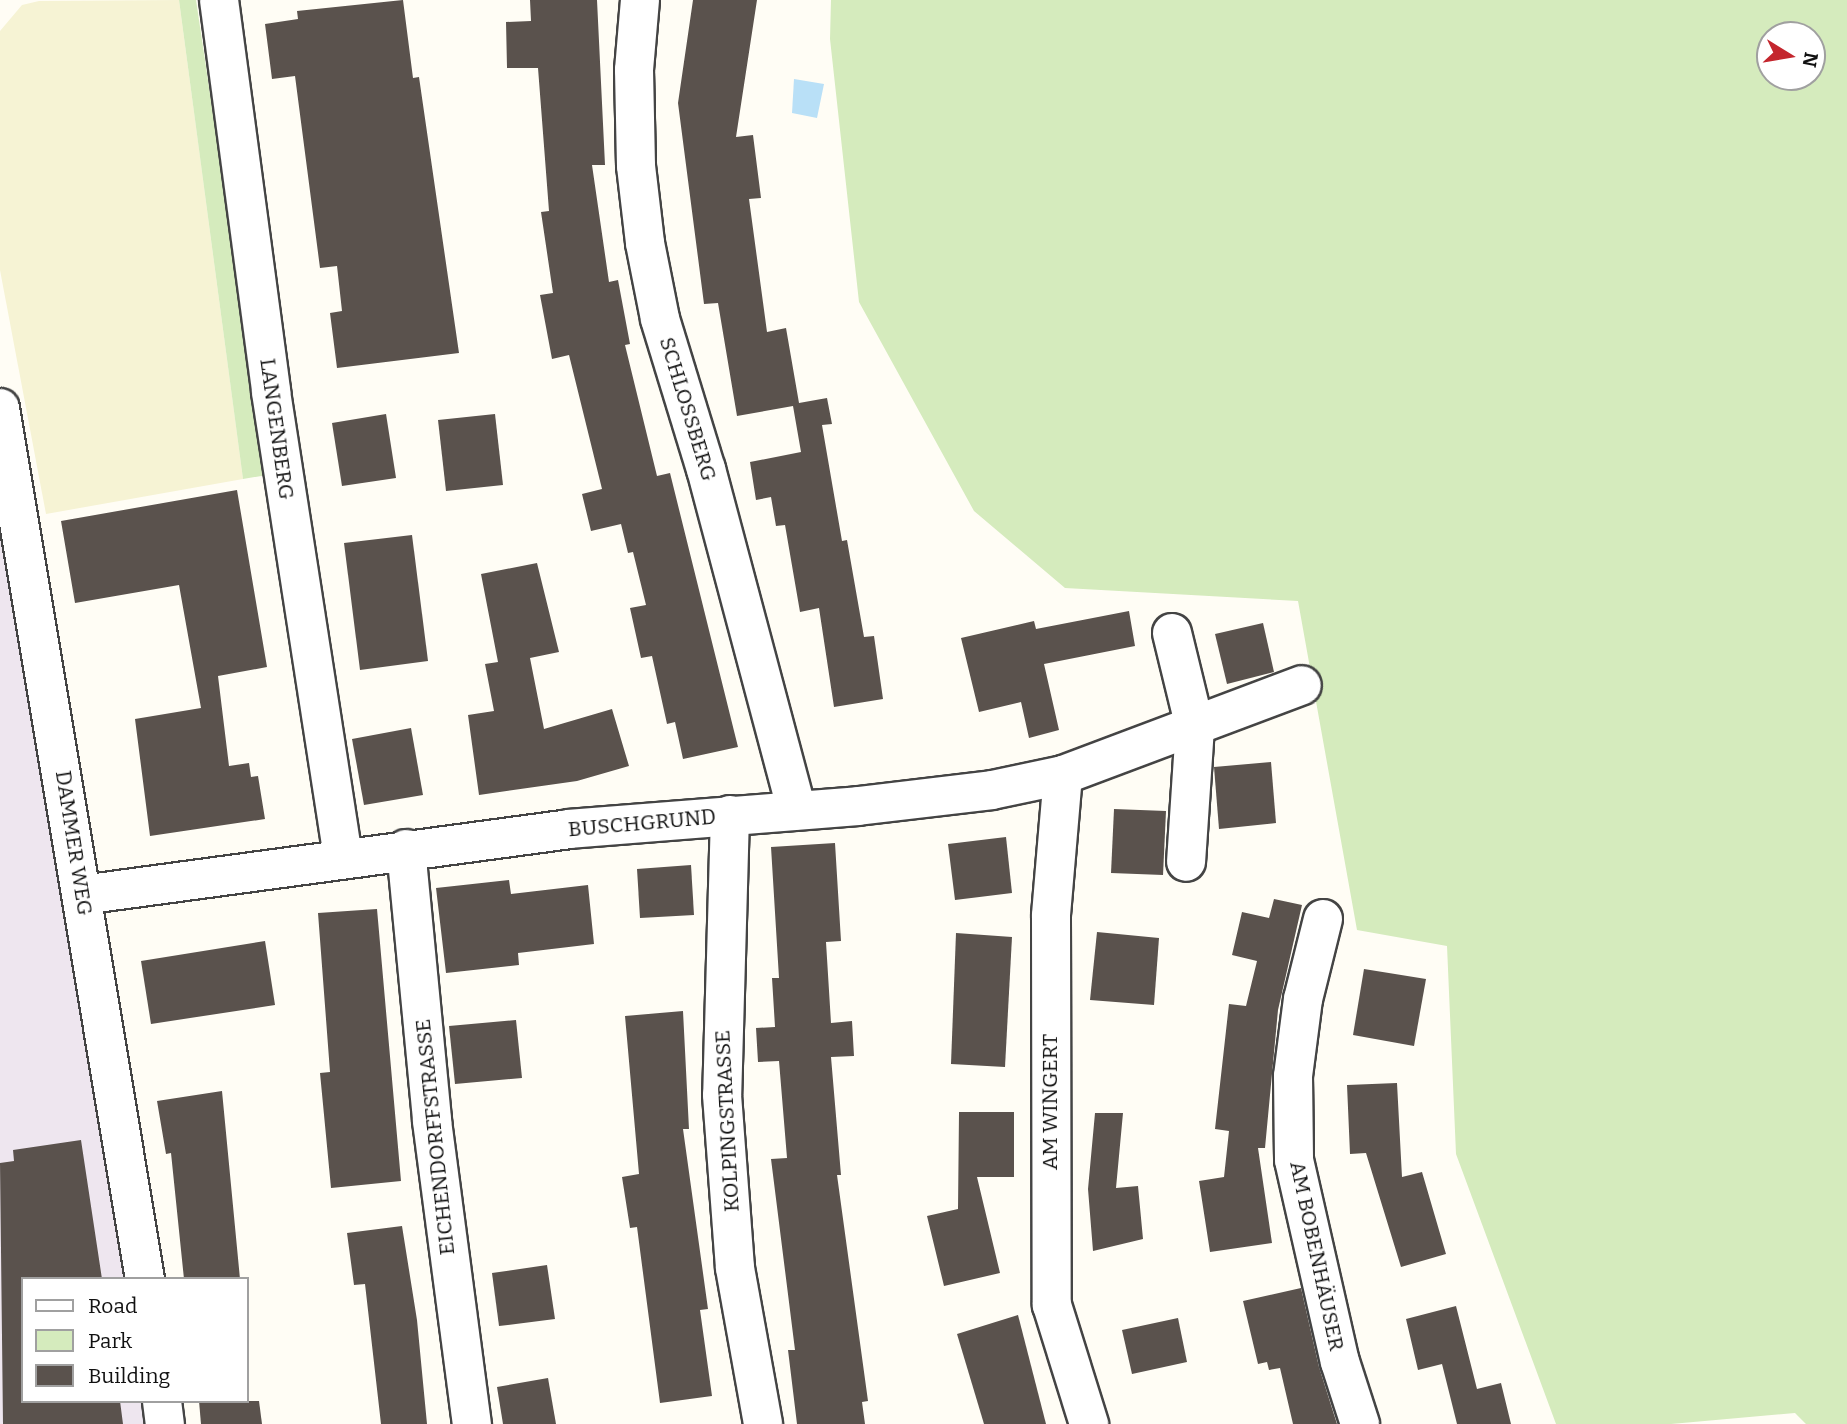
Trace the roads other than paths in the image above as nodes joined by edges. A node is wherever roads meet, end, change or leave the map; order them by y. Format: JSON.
{"nodes":[{"id":1,"x":219,"y":0,"type":"edge"},
{"id":2,"x":640,"y":0,"type":"edge"},
{"id":3,"x":0,"y":408,"type":"edge"},
{"id":4,"x":1172,"y":632,"type":"dead end"},
{"id":5,"x":1302,"y":685,"type":"dead end"},
{"id":6,"x":1195,"y":727,"type":"junction"},
{"id":7,"x":1063,"y":775,"type":"junction"},
{"id":8,"x":797,"y":810,"type":"junction"},
{"id":9,"x":730,"y":815,"type":"junction"},
{"id":10,"x":406,"y":849,"type":"junction"},
{"id":11,"x":343,"y":858,"type":"junction"},
{"id":12,"x":1186,"y":862,"type":"dead end"},
{"id":13,"x":82,"y":895,"type":"junction"},
{"id":14,"x":1323,"y":919,"type":"dead end"},
{"id":15,"x":145,"y":1277,"type":"edge"},
{"id":16,"x":162,"y":1403,"type":"edge"},
{"id":17,"x":165,"y":1424,"type":"edge"},
{"id":18,"x":472,"y":1424,"type":"edge"},
{"id":19,"x":763,"y":1424,"type":"edge"},
{"id":20,"x":1089,"y":1424,"type":"edge"},
{"id":21,"x":1360,"y":1424,"type":"edge"}],
"edges":[{"from":1,"to":11,"type":"street","name":"LANGENBERG"},
{"from":2,"to":8,"type":"street","name":"SCHLOSSBERG"},
{"from":3,"to":13,"type":"street","name":"DAMMER WEG"},
{"from":4,"to":6,"type":"street"},
{"from":5,"to":6,"type":"street","name":"BUSCHGRUND"},
{"from":6,"to":7,"type":"street","name":"BUSCHGRUND"},
{"from":6,"to":12,"type":"street"},
{"from":7,"to":8,"type":"street","name":"BUSCHGRUND"},
{"from":7,"to":20,"type":"street","name":"AM WINGERT"},
{"from":8,"to":9,"type":"street","name":"BUSCHGRUND"},
{"from":9,"to":10,"type":"street","name":"BUSCHGRUND"},
{"from":9,"to":19,"type":"street","name":"KOLPINGSTRASSE"},
{"from":10,"to":11,"type":"street","name":"BUSCHGRUND"},
{"from":10,"to":18,"type":"street","name":"EICHENDORFFSTRASSE"},
{"from":11,"to":13,"type":"street","name":"BUSCHGRUND"},
{"from":13,"to":15,"type":"street","name":"DAMMER WEG"},
{"from":14,"to":21,"type":"street","name":"AM BOBENHÄUSER"},
{"from":16,"to":17,"type":"street"}]}
